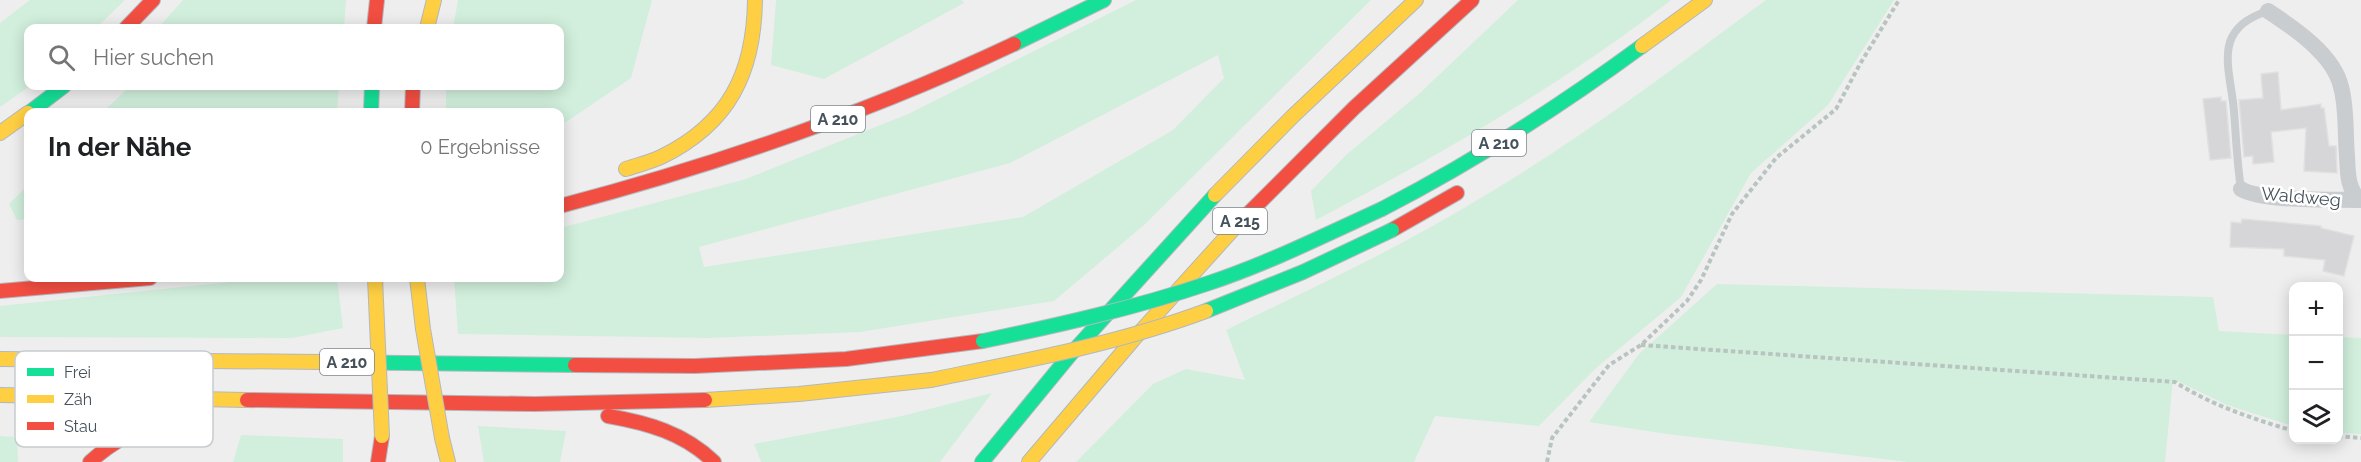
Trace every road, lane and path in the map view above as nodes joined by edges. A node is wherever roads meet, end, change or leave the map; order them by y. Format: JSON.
{"nodes":[{"id":1,"x":153,"y":0,"type":"edge"},
{"id":2,"x":376,"y":0,"type":"edge"},
{"id":3,"x":434,"y":0,"type":"edge"},
{"id":4,"x":755,"y":0,"type":"edge"},
{"id":5,"x":1104,"y":0,"type":"edge"},
{"id":6,"x":1416,"y":0,"type":"edge"},
{"id":7,"x":1472,"y":0,"type":"edge"},
{"id":8,"x":1705,"y":0,"type":"edge"},
{"id":9,"x":1899,"y":0,"type":"edge"},
{"id":10,"x":417,"y":9,"type":"dead end"},
{"id":11,"x":2268,"y":11,"type":"joint"},
{"id":12,"x":130,"y":24,"type":"edge"},
{"id":13,"x":374,"y":24,"type":"edge"},
{"id":14,"x":416,"y":24,"type":"edge"},
{"id":15,"x":428,"y":24,"type":"edge"},
{"id":16,"x":1611,"y":69,"type":"junction"},
{"id":17,"x":59,"y":90,"type":"edge"},
{"id":18,"x":372,"y":90,"type":"edge"},
{"id":19,"x":413,"y":90,"type":"edge"},
{"id":20,"x":35,"y":108,"type":"edge"},
{"id":21,"x":371,"y":108,"type":"edge"},
{"id":22,"x":412,"y":108,"type":"edge"},
{"id":23,"x":24,"y":117,"type":"edge"},
{"id":24,"x":1567,"y":117,"type":"dead end"},
{"id":25,"x":0,"y":134,"type":"edge"},
{"id":26,"x":616,"y":172,"type":"dead end"},
{"id":27,"x":1466,"y":187,"type":"dead end"},
{"id":28,"x":2241,"y":189,"type":"joint"},
{"id":29,"x":2360,"y":200,"type":"edge"},
{"id":30,"x":564,"y":205,"type":"edge"},
{"id":31,"x":104,"y":282,"type":"edge"},
{"id":32,"x":375,"y":282,"type":"edge"},
{"id":33,"x":417,"y":282,"type":"edge"},
{"id":34,"x":0,"y":291,"type":"edge"},
{"id":35,"x":1641,"y":345,"type":"junction"},
{"id":36,"x":0,"y":358,"type":"edge"},
{"id":37,"x":15,"y":358,"type":"edge"},
{"id":38,"x":213,"y":360,"type":"edge"},
{"id":39,"x":0,"y":394,"type":"edge"},
{"id":40,"x":15,"y":394,"type":"edge"},
{"id":41,"x":213,"y":400,"type":"edge"},
{"id":42,"x":252,"y":401,"type":"junction"},
{"id":43,"x":509,"y":405,"type":"junction"},
{"id":44,"x":213,"y":409,"type":"edge"},
{"id":45,"x":2289,"y":429,"type":"edge"},
{"id":46,"x":382,"y":436,"type":"junction"},
{"id":47,"x":2343,"y":436,"type":"edge"},
{"id":48,"x":2361,"y":438,"type":"edge"},
{"id":49,"x":109,"y":447,"type":"edge"},
{"id":50,"x":90,"y":462,"type":"edge"},
{"id":51,"x":378,"y":462,"type":"edge"},
{"id":52,"x":383,"y":462,"type":"edge"},
{"id":53,"x":448,"y":462,"type":"edge"},
{"id":54,"x":714,"y":462,"type":"edge"},
{"id":55,"x":982,"y":462,"type":"edge"},
{"id":56,"x":1029,"y":462,"type":"edge"},
{"id":57,"x":1547,"y":462,"type":"edge"}],
"edges":[{"from":1,"to":12,"type":"highway"},
{"from":2,"to":13,"type":"highway"},
{"from":3,"to":15,"type":"highway"},
{"from":4,"to":26,"type":"highway"},
{"from":5,"to":30,"type":"highway","number":"A 210"},
{"from":6,"to":55,"type":"highway","number":"A 215"},
{"from":7,"to":56,"type":"highway","number":"A 215"},
{"from":8,"to":16,"type":"highway","number":"A 210"},
{"from":9,"to":35,"type":"path"},
{"from":10,"to":14,"type":"highway"},
{"from":11,"to":28,"type":"lane"},
{"from":11,"to":29,"type":"street"},
{"from":16,"to":24,"type":"highway"},
{"from":16,"to":38,"type":"highway","number":"A 210","bridge":true},
{"from":17,"to":20,"type":"highway"},
{"from":18,"to":21,"type":"highway"},
{"from":19,"to":22,"type":"highway"},
{"from":23,"to":25,"type":"highway"},
{"from":27,"to":43,"type":"highway","bridge":true},
{"from":28,"to":29,"type":"street","name":"Waldweg"},
{"from":31,"to":34,"type":"highway"},
{"from":32,"to":46,"type":"highway","bridge":true},
{"from":33,"to":53,"type":"highway","bridge":true},
{"from":35,"to":45,"type":"path"},
{"from":35,"to":57,"type":"path"},
{"from":36,"to":37,"type":"highway","number":"A 210","bridge":true},
{"from":39,"to":40,"type":"highway"},
{"from":41,"to":42,"type":"highway"},
{"from":42,"to":43,"type":"highway"},
{"from":42,"to":44,"type":"highway"},
{"from":43,"to":54,"type":"highway"},
{"from":46,"to":51,"type":"highway"},
{"from":46,"to":52,"type":"highway"},
{"from":47,"to":48,"type":"path"},
{"from":49,"to":50,"type":"highway"}]}
